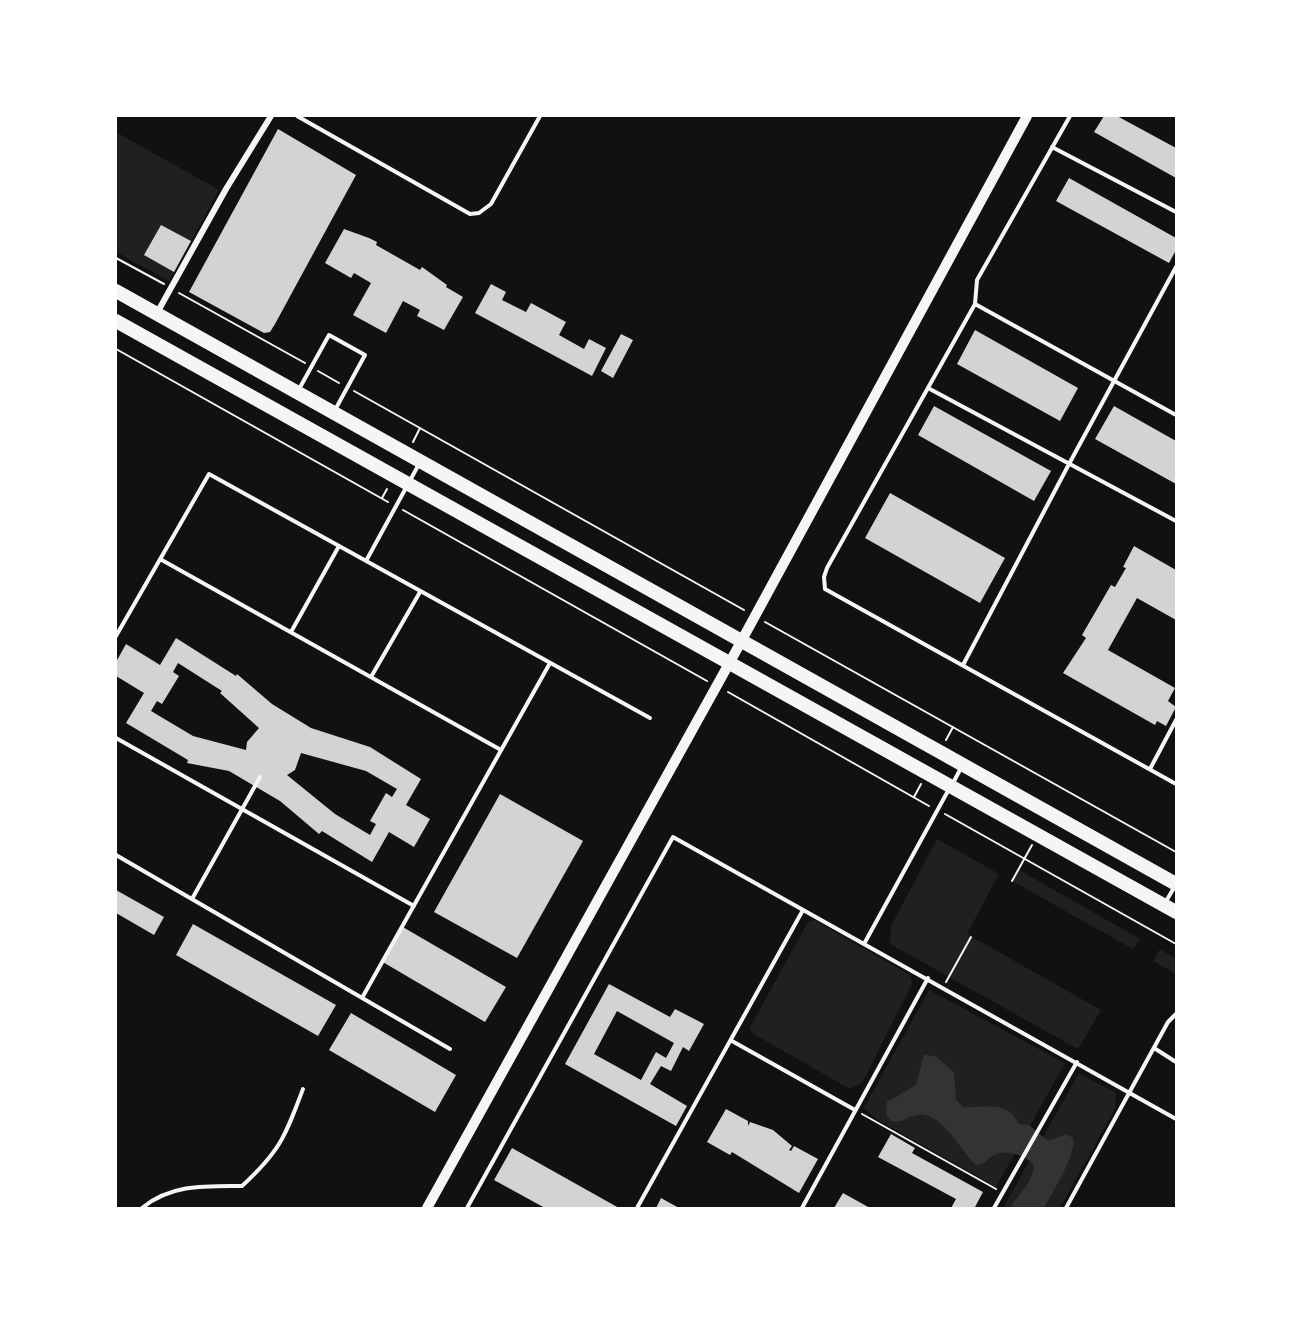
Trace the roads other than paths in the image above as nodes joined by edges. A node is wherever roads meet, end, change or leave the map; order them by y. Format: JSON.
{"nodes":[{"id":1,"x":272,"y":116,"type":"edge"},
{"id":2,"x":297,"y":116,"type":"edge"},
{"id":3,"x":540,"y":116,"type":"edge"},
{"id":4,"x":1027,"y":116,"type":"edge"},
{"id":5,"x":1070,"y":116,"type":"edge"},
{"id":6,"x":1052,"y":147,"type":"junction"},
{"id":7,"x":1176,"y":212,"type":"edge"},
{"id":8,"x":1176,"y":267,"type":"edge"},
{"id":9,"x":116,"y":291,"type":"edge"},
{"id":10,"x":975,"y":304,"type":"junction"},
{"id":11,"x":156,"y":314,"type":"junction"},
{"id":12,"x":116,"y":321,"type":"edge"},
{"id":13,"x":1114,"y":381,"type":"junction"},
{"id":14,"x":928,"y":388,"type":"junction"},
{"id":15,"x":297,"y":393,"type":"junction"},
{"id":16,"x":334,"y":413,"type":"junction"},
{"id":17,"x":1176,"y":415,"type":"edge"},
{"id":18,"x":420,"y":461,"type":"junction"},
{"id":19,"x":1069,"y":464,"type":"junction"},
{"id":20,"x":408,"y":484,"type":"junction"},
{"id":21,"x":1176,"y":521,"type":"edge"},
{"id":22,"x":339,"y":546,"type":"junction"},
{"id":23,"x":160,"y":559,"type":"junction"},
{"id":24,"x":366,"y":561,"type":"junction"},
{"id":25,"x":420,"y":592,"type":"junction"},
{"id":26,"x":291,"y":632,"type":"junction"},
{"id":27,"x":116,"y":636,"type":"edge"},
{"id":28,"x":742,"y":640,"type":"junction"},
{"id":29,"x":550,"y":663,"type":"junction"},
{"id":30,"x":730,"y":663,"type":"junction"},
{"id":31,"x":963,"y":665,"type":"junction"},
{"id":32,"x":371,"y":677,"type":"junction"},
{"id":33,"x":650,"y":718,"type":"dead end"},
{"id":34,"x":1176,"y":720,"type":"edge"},
{"id":35,"x":116,"y":738,"type":"edge"},
{"id":36,"x":501,"y":750,"type":"junction"},
{"id":37,"x":963,"y":763,"type":"junction"},
{"id":38,"x":1150,"y":769,"type":"junction"},
{"id":39,"x":260,"y":777,"type":"dead end"},
{"id":40,"x":1176,"y":784,"type":"edge"},
{"id":41,"x":951,"y":786,"type":"junction"},
{"id":42,"x":242,"y":808,"type":"junction"},
{"id":43,"x":116,"y":855,"type":"edge"},
{"id":44,"x":1176,"y":883,"type":"edge"},
{"id":45,"x":192,"y":900,"type":"junction"},
{"id":46,"x":414,"y":906,"type":"junction"},
{"id":47,"x":1170,"y":909,"type":"edge"},
{"id":48,"x":803,"y":910,"type":"junction"},
{"id":49,"x":864,"y":944,"type":"junction"},
{"id":50,"x":928,"y":978,"type":"junction"},
{"id":51,"x":362,"y":998,"type":"junction"},
{"id":52,"x":1176,"y":1014,"type":"edge"},
{"id":53,"x":732,"y":1041,"type":"junction"},
{"id":54,"x":1154,"y":1048,"type":"junction"},
{"id":55,"x":450,"y":1049,"type":"dead end"},
{"id":56,"x":1077,"y":1062,"type":"junction"},
{"id":57,"x":1176,"y":1062,"type":"edge"},
{"id":58,"x":303,"y":1089,"type":"dead end"},
{"id":59,"x":1130,"y":1092,"type":"junction"},
{"id":60,"x":855,"y":1110,"type":"junction"},
{"id":61,"x":1176,"y":1119,"type":"edge"},
{"id":62,"x":142,"y":1209,"type":"edge"},
{"id":63,"x":427,"y":1209,"type":"edge"},
{"id":64,"x":467,"y":1209,"type":"edge"},
{"id":65,"x":637,"y":1209,"type":"edge"},
{"id":66,"x":802,"y":1209,"type":"edge"},
{"id":67,"x":994,"y":1209,"type":"edge"},
{"id":68,"x":1066,"y":1209,"type":"edge"}],
"edges":[{"from":1,"to":11,"type":"street"},
{"from":2,"to":3,"type":"lane"},
{"from":4,"to":28,"type":"street"},
{"from":5,"to":6,"type":"lane"},
{"from":6,"to":7,"type":"lane"},
{"from":6,"to":10,"type":"lane"},
{"from":8,"to":13,"type":"lane"},
{"from":9,"to":11,"type":"main road"},
{"from":10,"to":13,"type":"lane"},
{"from":10,"to":14,"type":"lane"},
{"from":11,"to":15,"type":"main road"},
{"from":12,"to":20,"type":"main road"},
{"from":13,"to":17,"type":"lane"},
{"from":13,"to":19,"type":"lane"},
{"from":14,"to":19,"type":"lane"},
{"from":14,"to":31,"type":"lane"},
{"from":15,"to":16,"type":"main road"},
{"from":15,"to":16,"type":"lane"},
{"from":16,"to":18,"type":"main road"},
{"from":18,"to":20,"type":"lane"},
{"from":18,"to":28,"type":"main road"},
{"from":19,"to":21,"type":"lane"},
{"from":19,"to":31,"type":"lane"},
{"from":20,"to":24,"type":"lane"},
{"from":20,"to":30,"type":"main road"},
{"from":22,"to":23,"type":"lane"},
{"from":22,"to":24,"type":"lane"},
{"from":22,"to":26,"type":"lane"},
{"from":23,"to":26,"type":"lane"},
{"from":23,"to":27,"type":"lane"},
{"from":24,"to":25,"type":"lane"},
{"from":25,"to":29,"type":"lane"},
{"from":25,"to":32,"type":"lane"},
{"from":26,"to":32,"type":"lane"},
{"from":28,"to":30,"type":"street"},
{"from":28,"to":37,"type":"main road"},
{"from":29,"to":33,"type":"lane"},
{"from":29,"to":36,"type":"lane"},
{"from":30,"to":41,"type":"main road"},
{"from":30,"to":63,"type":"street"},
{"from":31,"to":38,"type":"lane"},
{"from":32,"to":36,"type":"lane"},
{"from":34,"to":38,"type":"lane"},
{"from":35,"to":42,"type":"lane"},
{"from":36,"to":46,"type":"lane"},
{"from":37,"to":41,"type":"lane"},
{"from":37,"to":44,"type":"main road"},
{"from":38,"to":40,"type":"lane"},
{"from":39,"to":42,"type":"lane"},
{"from":41,"to":47,"type":"main road"},
{"from":41,"to":49,"type":"lane"},
{"from":42,"to":45,"type":"lane"},
{"from":42,"to":46,"type":"lane"},
{"from":43,"to":45,"type":"lane"},
{"from":44,"to":47,"type":"lane"},
{"from":45,"to":51,"type":"lane"},
{"from":46,"to":51,"type":"lane"},
{"from":48,"to":49,"type":"lane"},
{"from":48,"to":53,"type":"lane"},
{"from":48,"to":64,"type":"lane"},
{"from":49,"to":50,"type":"lane"},
{"from":50,"to":56,"type":"lane"},
{"from":50,"to":60,"type":"lane"},
{"from":51,"to":55,"type":"lane"},
{"from":52,"to":54,"type":"lane"},
{"from":53,"to":60,"type":"lane"},
{"from":53,"to":65,"type":"lane"},
{"from":54,"to":57,"type":"lane"},
{"from":54,"to":59,"type":"lane"},
{"from":56,"to":59,"type":"lane"},
{"from":56,"to":67,"type":"lane"},
{"from":58,"to":62,"type":"lane"},
{"from":59,"to":61,"type":"lane"},
{"from":59,"to":68,"type":"lane"},
{"from":60,"to":66,"type":"lane"}]}
